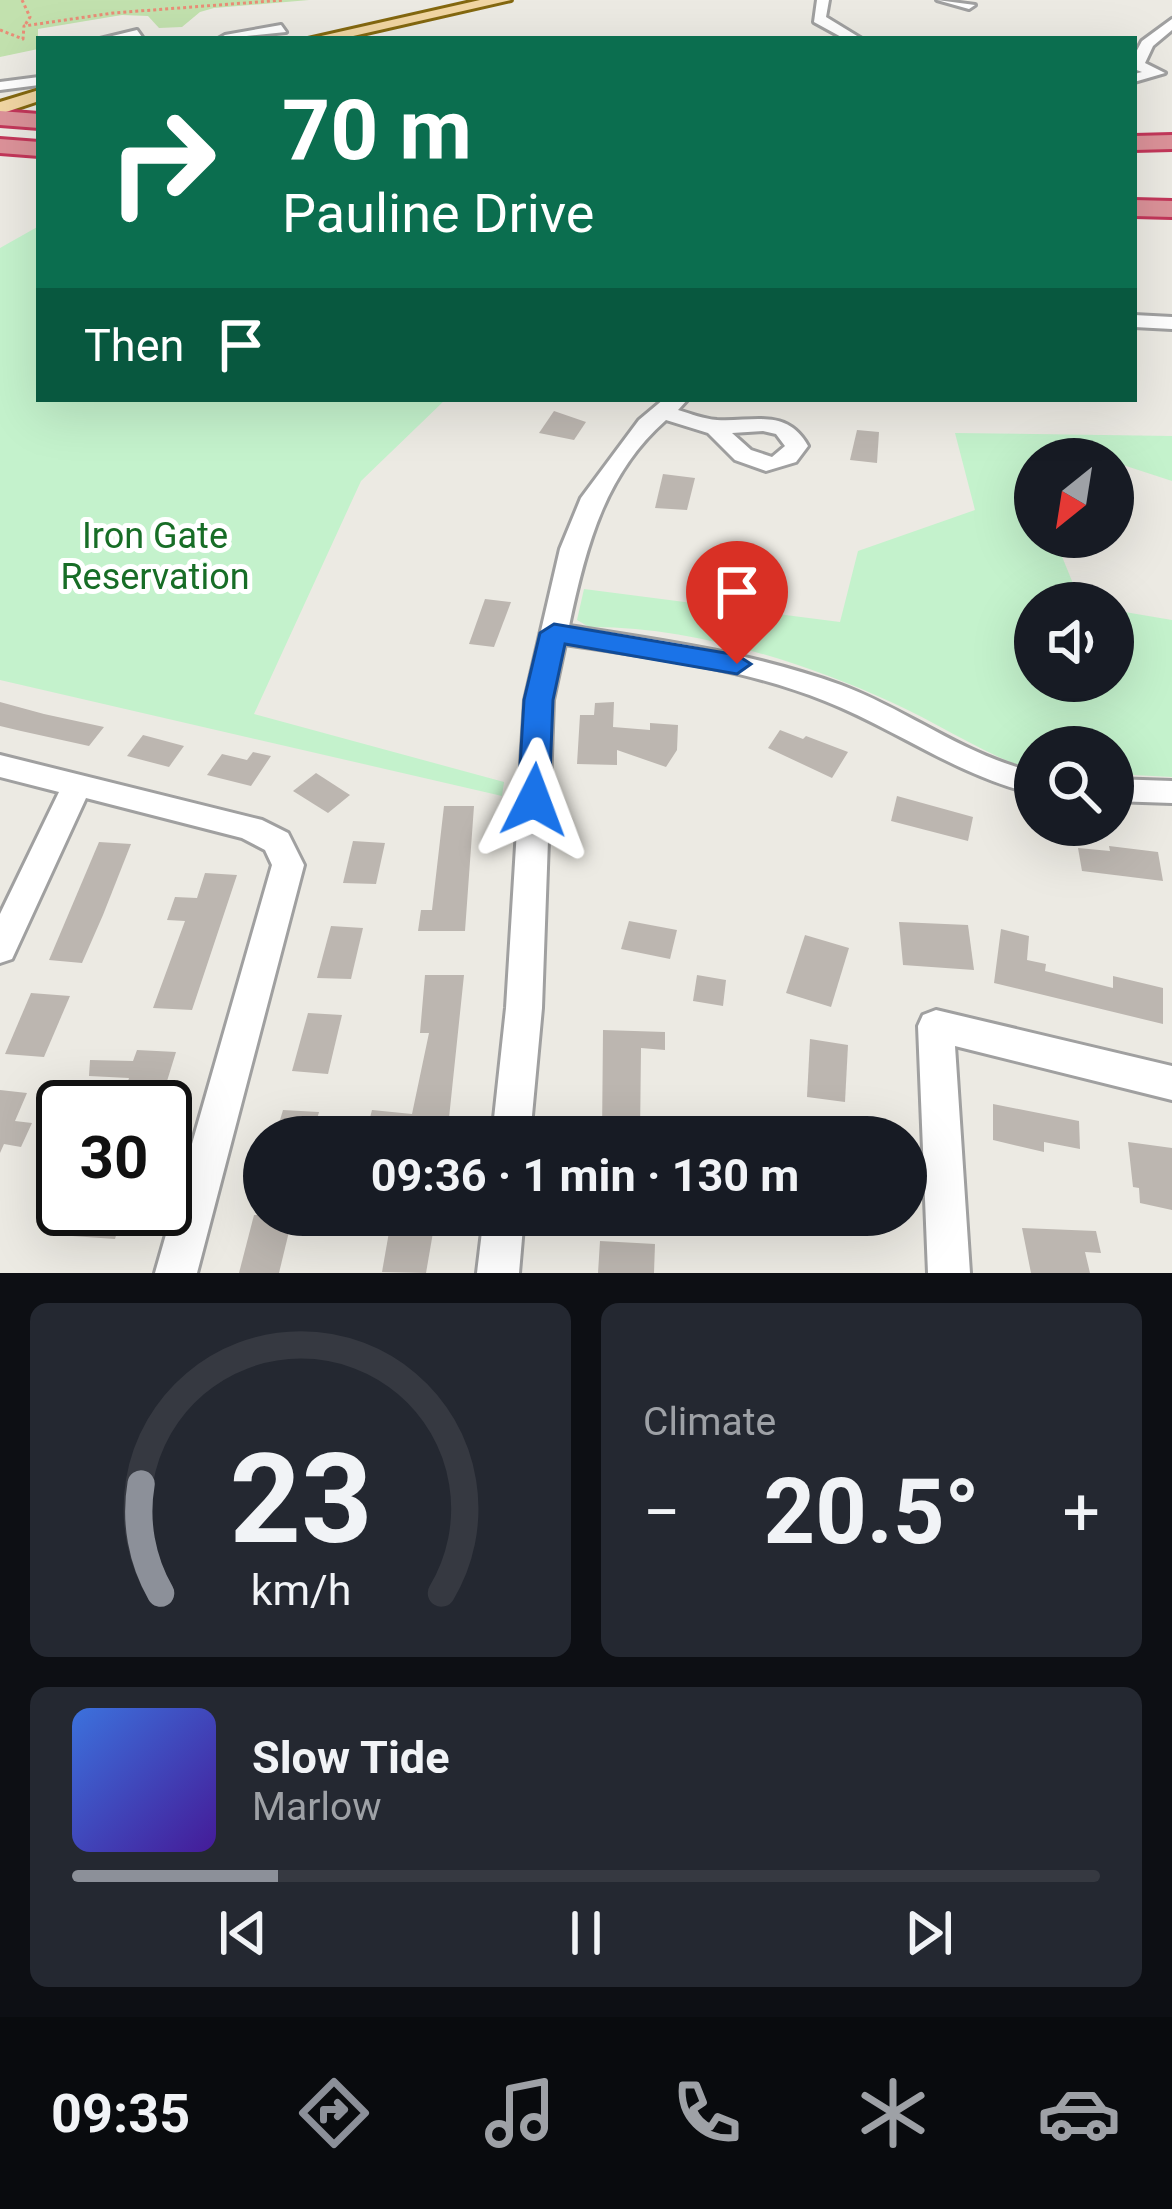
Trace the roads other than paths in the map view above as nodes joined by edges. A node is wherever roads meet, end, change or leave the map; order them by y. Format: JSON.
{"nodes":[{"id":1,"x":503,"y":0,"type":"edge"},
{"id":2,"x":823,"y":0,"type":"edge"},
{"id":3,"x":943,"y":0,"type":"edge"},
{"id":4,"x":969,"y":5,"type":"dead end"},
{"id":5,"x":1172,"y":23,"type":"edge"},
{"id":6,"x":281,"y":29,"type":"dead end"},
{"id":7,"x":137,"y":34,"type":"dead end"},
{"id":8,"x":125,"y":36,"type":"edge"},
{"id":9,"x":242,"y":36,"type":"edge"},
{"id":10,"x":330,"y":36,"type":"edge"},
{"id":11,"x":850,"y":36,"type":"edge"},
{"id":12,"x":1137,"y":63,"type":"edge"},
{"id":13,"x":36,"y":81,"type":"edge"},
{"id":14,"x":0,"y":86,"type":"edge"},
{"id":15,"x":36,"y":97,"type":"edge"},
{"id":16,"x":1,"y":115,"type":"edge"},
{"id":17,"x":36,"y":121,"type":"edge"},
{"id":18,"x":1172,"y":142,"type":"edge"},
{"id":19,"x":1137,"y":143,"type":"edge"},
{"id":20,"x":0,"y":146,"type":"edge"},
{"id":21,"x":36,"y":148,"type":"edge"},
{"id":22,"x":1137,"y":208,"type":"edge"},
{"id":23,"x":1172,"y":209,"type":"edge"},
{"id":24,"x":1137,"y":321,"type":"edge"},
{"id":25,"x":1172,"y":322,"type":"edge"},
{"id":26,"x":670,"y":405,"type":"edge"},
{"id":27,"x":716,"y":428,"type":"dead end"},
{"id":28,"x":554,"y":633,"type":"junction"},
{"id":29,"x":0,"y":766,"type":"edge"},
{"id":30,"x":1014,"y":776,"type":"edge"},
{"id":31,"x":77,"y":785,"type":"junction"},
{"id":32,"x":1134,"y":791,"type":"edge"},
{"id":33,"x":1172,"y":792,"type":"edge"},
{"id":34,"x":0,"y":949,"type":"edge"},
{"id":35,"x":1172,"y":1083,"type":"edge"},
{"id":36,"x":513,"y":1116,"type":"edge"},
{"id":37,"x":501,"y":1236,"type":"edge"},
{"id":38,"x":176,"y":1273,"type":"edge"},
{"id":39,"x":498,"y":1273,"type":"edge"},
{"id":40,"x":949,"y":1273,"type":"edge"}],
"edges":[{"from":1,"to":10,"type":"main road"},
{"from":2,"to":11,"type":"street"},
{"from":3,"to":4,"type":"street"},
{"from":5,"to":12,"type":"street"},
{"from":6,"to":9,"type":"street"},
{"from":7,"to":8,"type":"street"},
{"from":13,"to":14,"type":"street"},
{"from":15,"to":16,"type":"main road"},
{"from":16,"to":17,"type":"highway"},
{"from":18,"to":19,"type":"highway"},
{"from":20,"to":21,"type":"highway"},
{"from":22,"to":23,"type":"highway"},
{"from":24,"to":25,"type":"street"},
{"from":26,"to":27,"type":"street"},
{"from":26,"to":28,"type":"street"},
{"from":28,"to":30,"type":"street"},
{"from":28,"to":36,"type":"street"},
{"from":29,"to":31,"type":"street"},
{"from":31,"to":34,"type":"street"},
{"from":31,"to":38,"type":"street"},
{"from":32,"to":33,"type":"street"},
{"from":35,"to":40,"type":"street"},
{"from":37,"to":39,"type":"street"}]}
